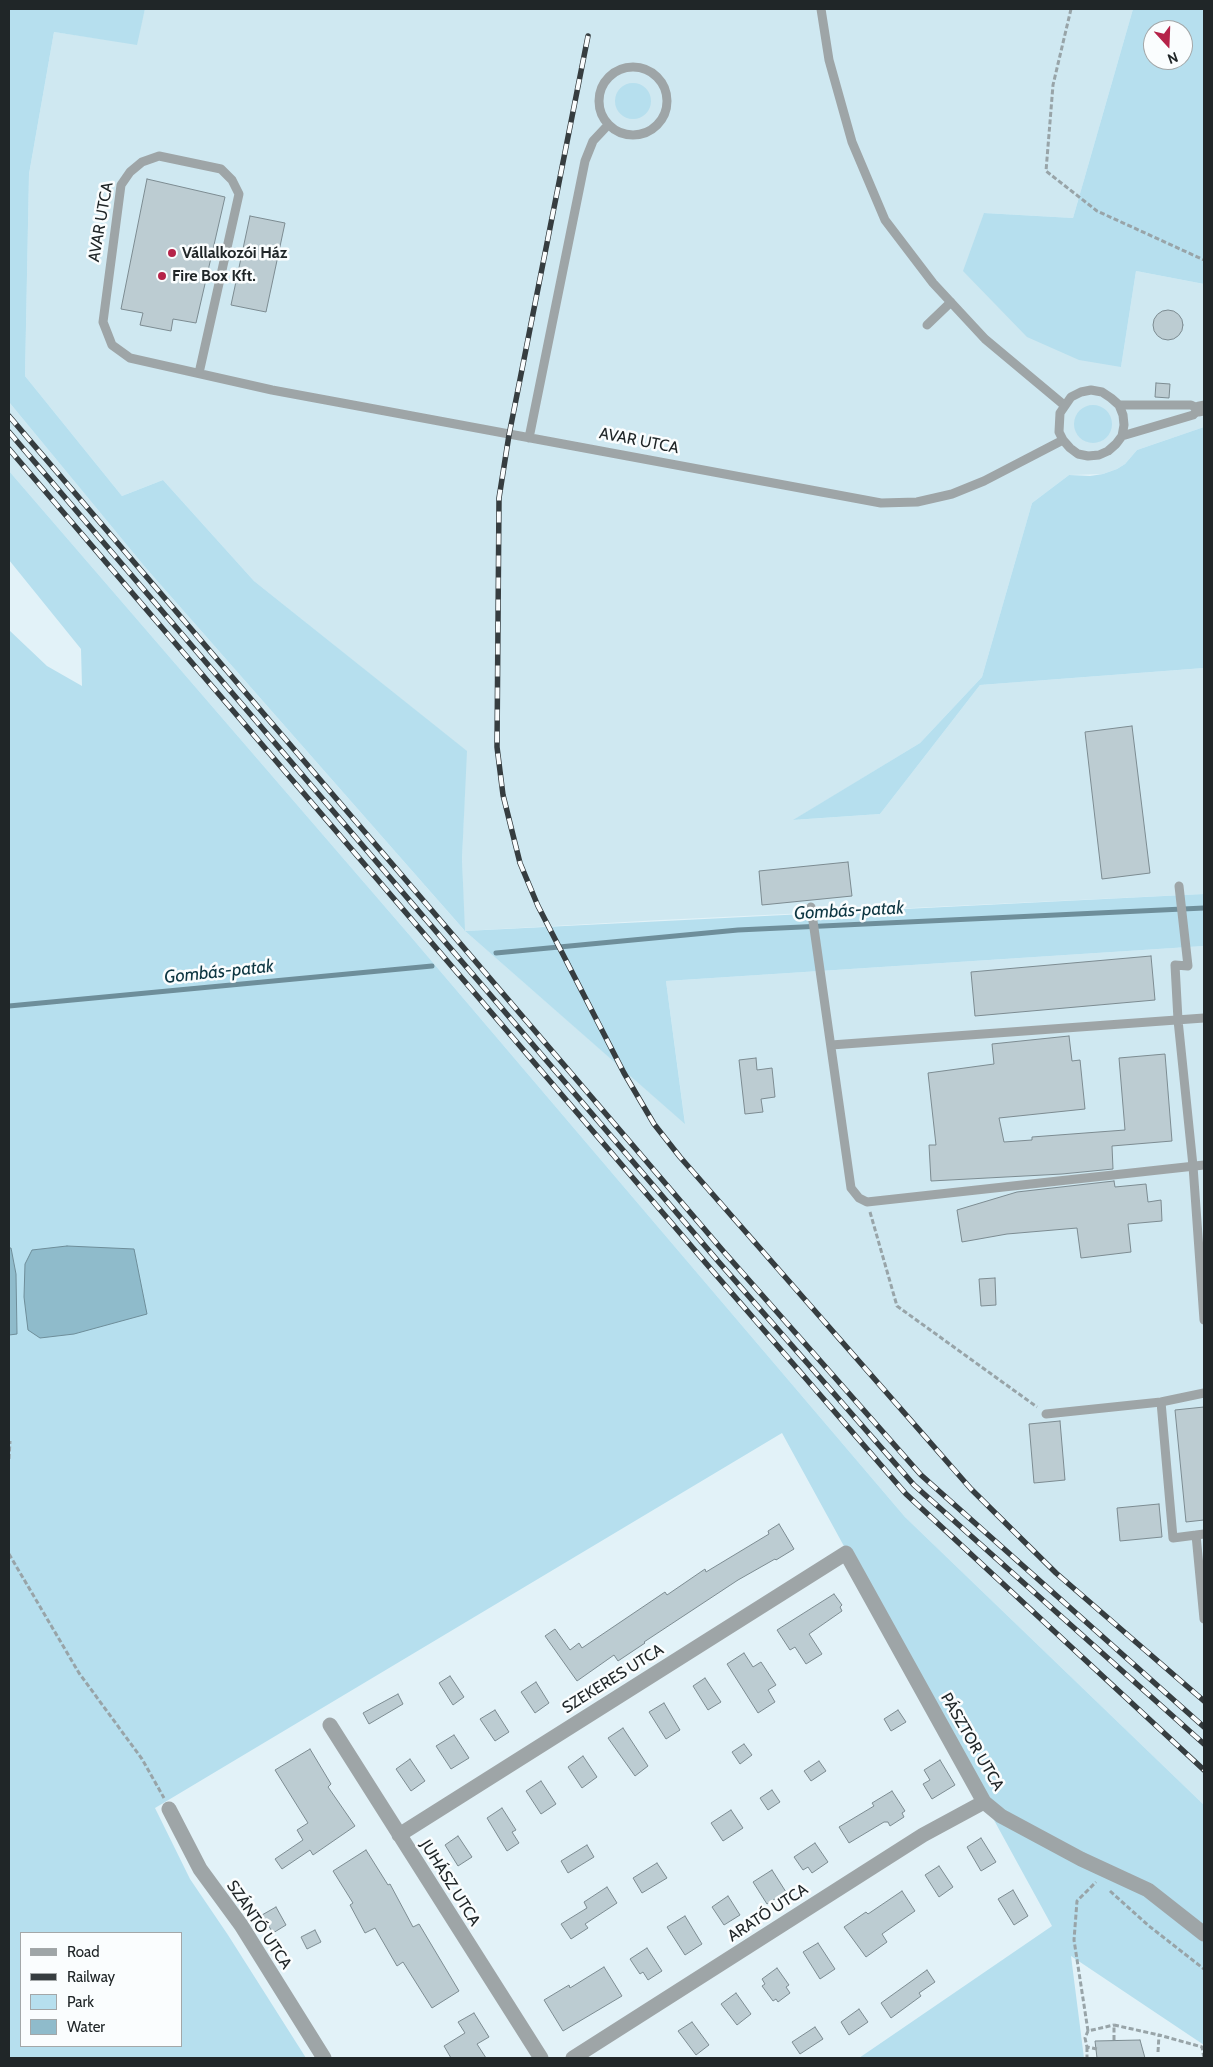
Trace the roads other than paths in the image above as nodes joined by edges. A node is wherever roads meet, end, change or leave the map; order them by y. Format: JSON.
{"nodes":[{"id":1,"x":821,"y":9,"type":"edge"},
{"id":2,"x":608,"y":125,"type":"junction"},
{"id":3,"x":951,"y":302,"type":"junction"},
{"id":4,"x":927,"y":325,"type":"dead end"},
{"id":5,"x":199,"y":373,"type":"junction"},
{"id":6,"x":1064,"y":405,"type":"junction"},
{"id":7,"x":1118,"y":405,"type":"junction"},
{"id":8,"x":1202,"y":409,"type":"edge"},
{"id":9,"x":1122,"y":436,"type":"junction"},
{"id":10,"x":529,"y":438,"type":"junction"},
{"id":11,"x":1063,"y":440,"type":"junction"},
{"id":12,"x":1180,"y":886,"type":"dead end"},
{"id":13,"x":811,"y":907,"type":"dead end"},
{"id":14,"x":1204,"y":1018,"type":"edge"},
{"id":15,"x":1178,"y":1020,"type":"junction"},
{"id":16,"x":831,"y":1045,"type":"junction"},
{"id":17,"x":1204,"y":1165,"type":"edge"},
{"id":18,"x":1193,"y":1166,"type":"junction"},
{"id":19,"x":1204,"y":1320,"type":"edge"},
{"id":20,"x":1204,"y":1393,"type":"edge"},
{"id":21,"x":1161,"y":1402,"type":"junction"},
{"id":22,"x":1046,"y":1414,"type":"road end"},
{"id":23,"x":1200,"y":1535,"type":"edge"},
{"id":24,"x":846,"y":1553,"type":"joint"},
{"id":25,"x":1204,"y":1619,"type":"edge"},
{"id":26,"x":330,"y":1725,"type":"dead end"},
{"id":27,"x":984,"y":1802,"type":"junction"},
{"id":28,"x":169,"y":1809,"type":"road end"},
{"id":29,"x":399,"y":1834,"type":"junction"},
{"id":30,"x":1204,"y":1934,"type":"edge"},
{"id":31,"x":324,"y":2058,"type":"edge"},
{"id":32,"x":541,"y":2058,"type":"edge"},
{"id":33,"x":573,"y":2058,"type":"edge"}],
"edges":[{"from":1,"to":3,"type":"lane"},
{"from":2,"to":2,"type":"lane"},
{"from":2,"to":10,"type":"lane"},
{"from":3,"to":4,"type":"lane"},
{"from":3,"to":6,"type":"lane"},
{"from":5,"to":5,"type":"lane","name":"AVAR UTCA"},
{"from":5,"to":10,"type":"lane","name":"AVAR UTCA"},
{"from":6,"to":7,"type":"lane"},
{"from":6,"to":11,"type":"lane"},
{"from":7,"to":8,"type":"lane"},
{"from":7,"to":9,"type":"lane"},
{"from":8,"to":9,"type":"lane"},
{"from":9,"to":11,"type":"lane"},
{"from":10,"to":11,"type":"lane","name":"AVAR UTCA"},
{"from":12,"to":15,"type":"lane"},
{"from":13,"to":16,"type":"lane"},
{"from":14,"to":15,"type":"lane"},
{"from":15,"to":16,"type":"lane"},
{"from":15,"to":18,"type":"lane"},
{"from":16,"to":18,"type":"lane"},
{"from":17,"to":18,"type":"lane"},
{"from":18,"to":19,"type":"lane"},
{"from":20,"to":21,"type":"lane"},
{"from":21,"to":22,"type":"lane"},
{"from":21,"to":23,"type":"lane"},
{"from":23,"to":25,"type":"lane"},
{"from":24,"to":27,"type":"street","name":"PÁSZTOR UTCA"},
{"from":24,"to":29,"type":"street","name":"SZEKERES UTCA"},
{"from":26,"to":29,"type":"street","name":"JUHÁSZ UTCA"},
{"from":27,"to":30,"type":"street","name":"PÁSZTOR UTCA"},
{"from":27,"to":33,"type":"street","name":"ARATÓ UTCA"},
{"from":28,"to":31,"type":"street","name":"SZÁNTÓ UTCA"},
{"from":29,"to":32,"type":"street","name":"JUHÁSZ UTCA"}]}
